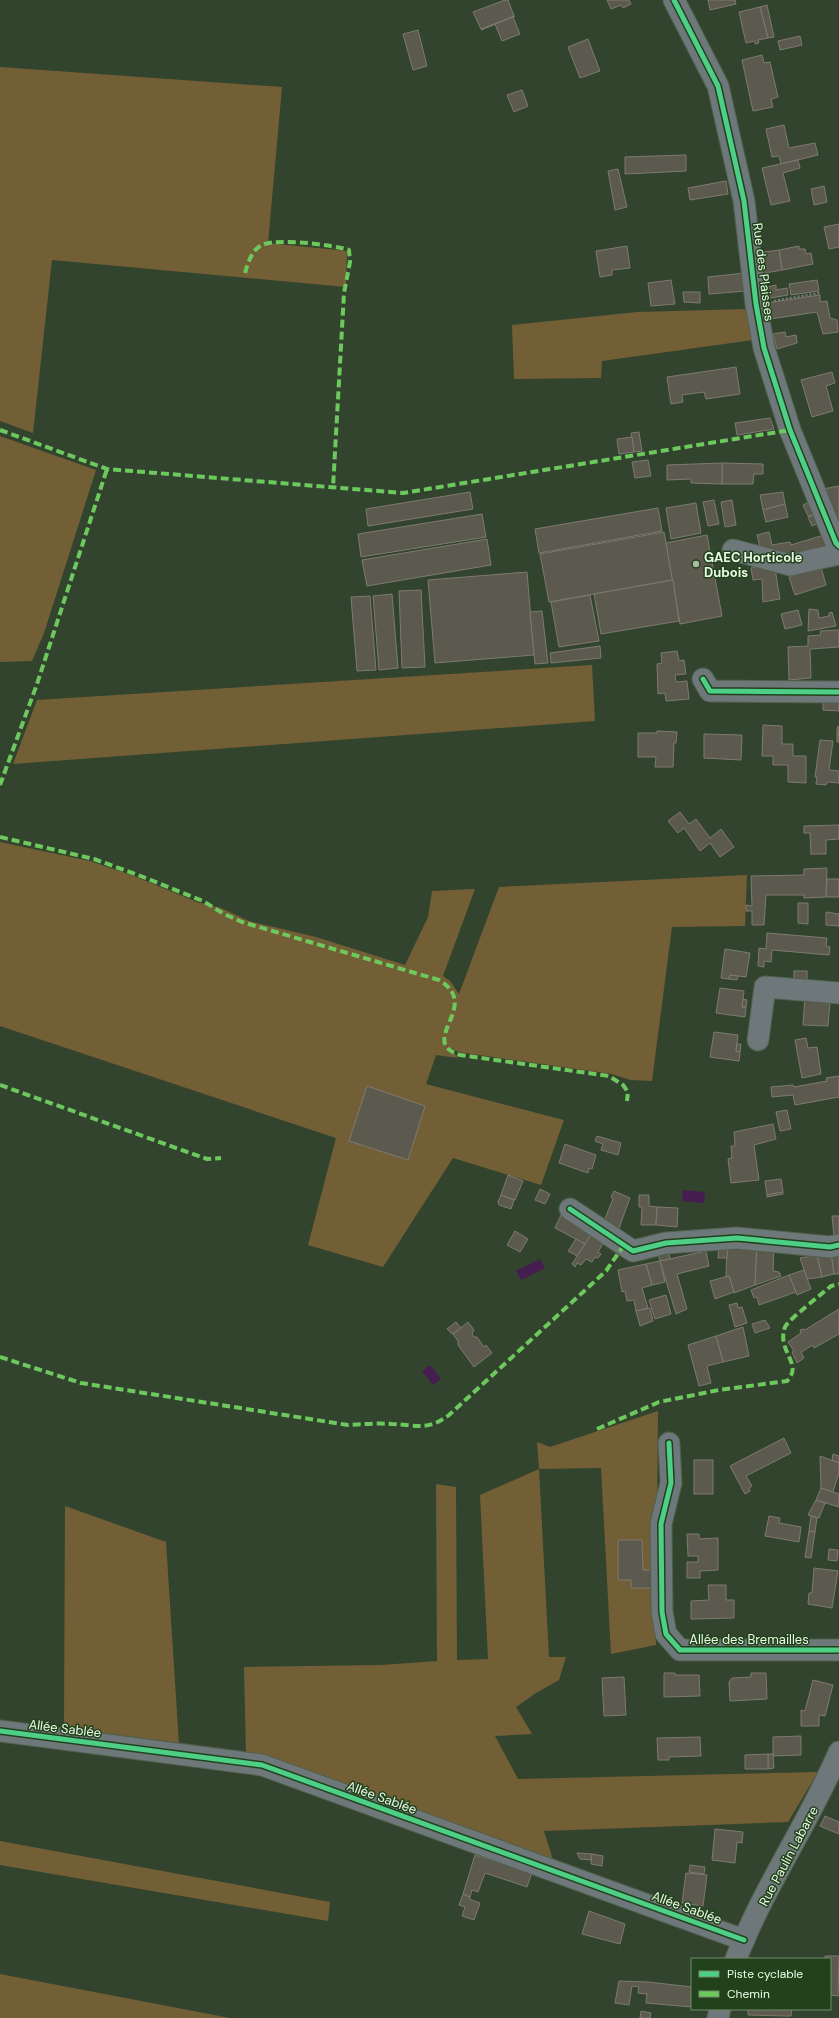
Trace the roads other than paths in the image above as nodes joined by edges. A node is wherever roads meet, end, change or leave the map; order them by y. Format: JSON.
{"nodes":[{"id":1,"x":674,"y":0,"type":"edge"},
{"id":2,"x":839,"y":546,"type":"edge"},
{"id":3,"x":733,"y":550,"type":"dead end"},
{"id":4,"x":839,"y":554,"type":"edge"},
{"id":5,"x":703,"y":679,"type":"dead end"},
{"id":6,"x":839,"y":692,"type":"edge"},
{"id":7,"x":839,"y":993,"type":"edge"},
{"id":8,"x":758,"y":1040,"type":"dead end"},
{"id":9,"x":570,"y":1209,"type":"dead end"},
{"id":10,"x":839,"y":1246,"type":"edge"},
{"id":11,"x":669,"y":1443,"type":"dead end"},
{"id":12,"x":839,"y":1650,"type":"edge"},
{"id":13,"x":0,"y":1731,"type":"edge"},
{"id":14,"x":839,"y":1752,"type":"edge"},
{"id":15,"x":744,"y":1940,"type":"junction"},
{"id":16,"x":736,"y":1958,"type":"edge"}],
"edges":[{"from":1,"to":2,"type":"street","name":"Rue des Plaisses"},
{"from":3,"to":4,"type":"street"},
{"from":5,"to":6,"type":"street"},
{"from":7,"to":8,"type":"street"},
{"from":9,"to":10,"type":"street"},
{"from":11,"to":12,"type":"street","name":"Allée des Bremailles"},
{"from":13,"to":15,"type":"street","name":"Allée Sablée"},
{"from":14,"to":15,"type":"street","name":"Rue Paulin Labarre"},
{"from":15,"to":16,"type":"street","name":"Rue Paulin Labarre"}]}
